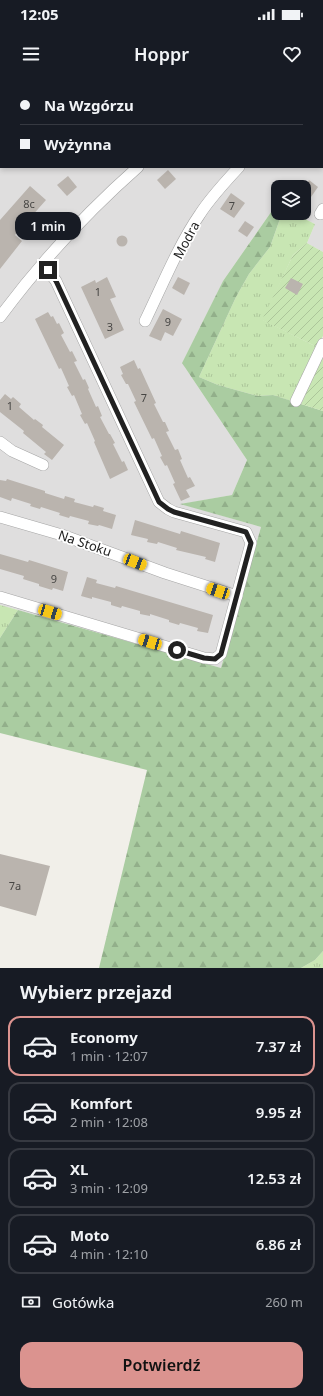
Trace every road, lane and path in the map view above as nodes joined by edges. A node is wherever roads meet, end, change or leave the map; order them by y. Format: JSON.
{"nodes":[{"id":1,"x":137,"y":168,"type":"edge"},
{"id":2,"x":238,"y":168,"type":"edge"},
{"id":3,"x":43,"y":264,"type":"junction"},
{"id":4,"x":0,"y":318,"type":"edge"},
{"id":5,"x":145,"y":321,"type":"dead end"},
{"id":6,"x":323,"y":344,"type":"edge"},
{"id":7,"x":296,"y":401,"type":"dead end"},
{"id":8,"x":0,"y":442,"type":"edge"},
{"id":9,"x":43,"y":465,"type":"dead end"},
{"id":10,"x":0,"y":518,"type":"edge"},
{"id":11,"x":237,"y":596,"type":"junction"},
{"id":12,"x":0,"y":597,"type":"edge"}],
"edges":[{"from":1,"to":3,"type":"street"},
{"from":2,"to":5,"type":"street","name":"Modra"},
{"from":3,"to":4,"type":"street"},
{"from":3,"to":11,"type":"street"},
{"from":6,"to":7,"type":"street"},
{"from":8,"to":9,"type":"street"},
{"from":10,"to":11,"type":"street","name":"Na Stoku"},
{"from":11,"to":12,"type":"street"}]}
